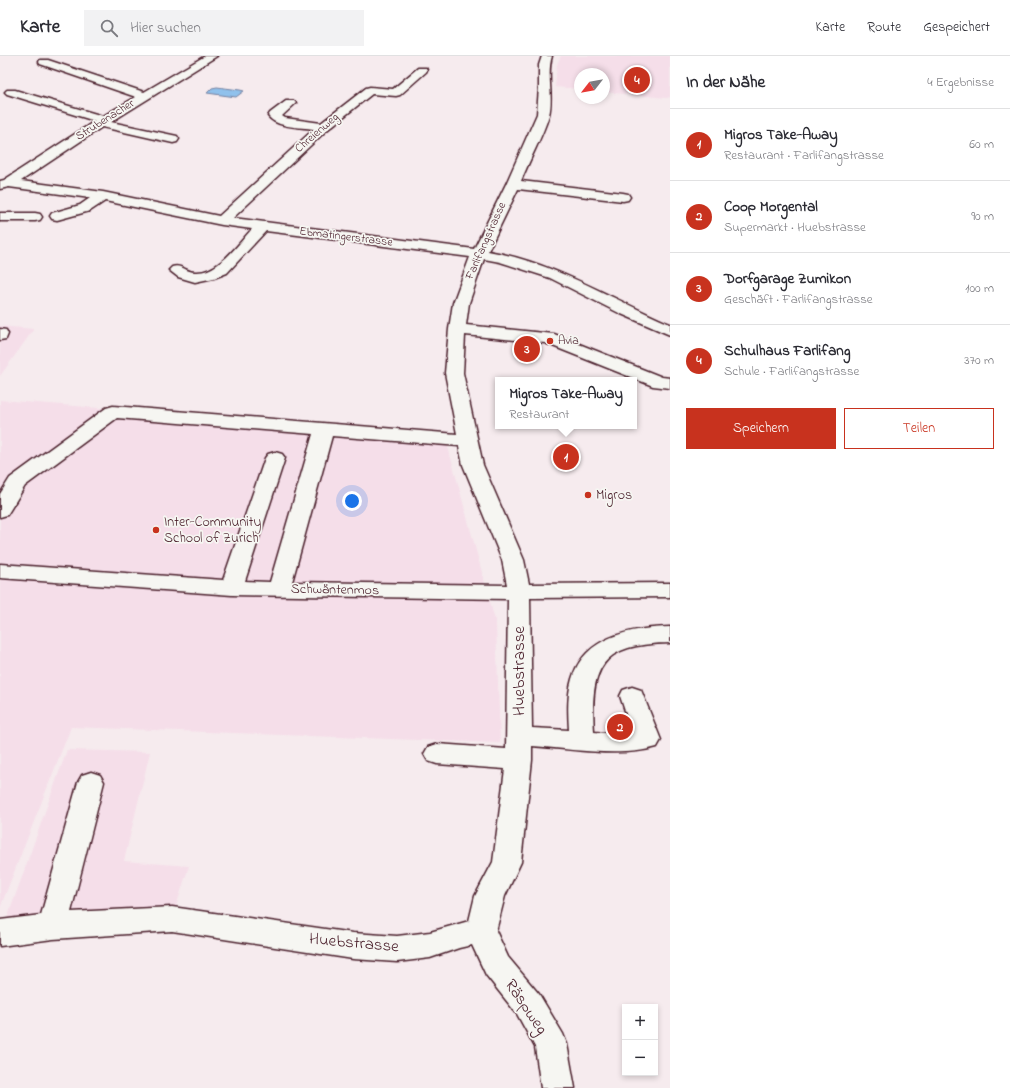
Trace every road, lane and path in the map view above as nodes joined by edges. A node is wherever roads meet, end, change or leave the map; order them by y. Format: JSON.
{"nodes":[{"id":1,"x":548,"y":56,"type":"edge"},
{"id":2,"x":206,"y":57,"type":"edge"},
{"id":3,"x":44,"y":62,"type":"dead end"},
{"id":4,"x":422,"y":70,"type":"dead end"},
{"id":5,"x":11,"y":92,"type":"dead end"},
{"id":6,"x":145,"y":96,"type":"junction"},
{"id":7,"x":290,"y":103,"type":"dead end"},
{"id":8,"x":102,"y":121,"type":"junction"},
{"id":9,"x":323,"y":127,"type":"junction"},
{"id":10,"x":173,"y":139,"type":"dead end"},
{"id":11,"x":4,"y":184,"type":"edge"},
{"id":12,"x":513,"y":184,"type":"junction"},
{"id":13,"x":103,"y":196,"type":"junction"},
{"id":14,"x":623,"y":197,"type":"dead end"},
{"id":15,"x":58,"y":216,"type":"dead end"},
{"id":16,"x":0,"y":217,"type":"edge"},
{"id":17,"x":35,"y":217,"type":"dead end"},
{"id":18,"x":222,"y":221,"type":"junction"},
{"id":19,"x":262,"y":227,"type":"junction"},
{"id":20,"x":479,"y":254,"type":"junction"},
{"id":21,"x":177,"y":270,"type":"dead end"},
{"id":22,"x":457,"y":329,"type":"junction"},
{"id":23,"x":670,"y":330,"type":"edge"},
{"id":24,"x":670,"y":383,"type":"edge"},
{"id":25,"x":324,"y":430,"type":"junction"},
{"id":26,"x":468,"y":441,"type":"junction"},
{"id":27,"x":275,"y":458,"type":"dead end"},
{"id":28,"x":0,"y":511,"type":"edge"},
{"id":29,"x":0,"y":571,"type":"edge"},
{"id":30,"x":232,"y":588,"type":"junction"},
{"id":31,"x":278,"y":589,"type":"junction"},
{"id":32,"x":670,"y":590,"type":"edge"},
{"id":33,"x":519,"y":591,"type":"junction"},
{"id":34,"x":670,"y":635,"type":"edge"},
{"id":35,"x":632,"y":696,"type":"dead end"},
{"id":36,"x":582,"y":741,"type":"junction"},
{"id":37,"x":519,"y":748,"type":"junction"},
{"id":38,"x":437,"y":754,"type":"dead end"},
{"id":39,"x":90,"y":782,"type":"dead end"},
{"id":40,"x":53,"y":926,"type":"junction"},
{"id":41,"x":481,"y":931,"type":"junction"},
{"id":42,"x":0,"y":933,"type":"edge"},
{"id":43,"x":558,"y":1088,"type":"edge"}],
"edges":[{"from":1,"to":12,"type":"street","name":"Farlifangstrasse"},
{"from":2,"to":6,"type":"street","name":"Strubenacher"},
{"from":3,"to":6,"type":"street"},
{"from":4,"to":9,"type":"street","name":"Chreienweg"},
{"from":5,"to":8,"type":"street"},
{"from":6,"to":8,"type":"street","name":"Strubenacher"},
{"from":7,"to":9,"type":"street"},
{"from":8,"to":10,"type":"street"},
{"from":8,"to":11,"type":"street","name":"Strubenacher"},
{"from":9,"to":18,"type":"street","name":"Chreienweg"},
{"from":11,"to":13,"type":"street","name":"Ebmatingerstrasse"},
{"from":12,"to":14,"type":"street"},
{"from":12,"to":20,"type":"street","name":"Farlifangstrasse"},
{"from":13,"to":15,"type":"street"},
{"from":13,"to":18,"type":"street","name":"Ebmatingerstrasse"},
{"from":16,"to":17,"type":"street"},
{"from":18,"to":19,"type":"street","name":"Ebmatingerstrasse"},
{"from":19,"to":20,"type":"street","name":"Ebmatingerstrasse"},
{"from":19,"to":21,"type":"street"},
{"from":20,"to":22,"type":"street","name":"Farlifangstrasse"},
{"from":20,"to":23,"type":"street","name":"Ebmatingerstrasse"},
{"from":22,"to":24,"type":"street"},
{"from":22,"to":26,"type":"street","name":"Farlifangstrasse"},
{"from":25,"to":26,"type":"street"},
{"from":25,"to":28,"type":"street"},
{"from":25,"to":31,"type":"street"},
{"from":26,"to":33,"type":"street","name":"Farlifangstrasse"},
{"from":27,"to":30,"type":"street"},
{"from":29,"to":30,"type":"street","name":"Schwäntenmos"},
{"from":30,"to":31,"type":"street","name":"Schwäntenmos"},
{"from":31,"to":33,"type":"street","name":"Schwäntenmos"},
{"from":32,"to":33,"type":"street","name":"Schwäntenmos"},
{"from":33,"to":37,"type":"street","name":"Huebstrasse"},
{"from":34,"to":36,"type":"street"},
{"from":35,"to":36,"type":"street"},
{"from":36,"to":37,"type":"street"},
{"from":37,"to":38,"type":"street"},
{"from":37,"to":41,"type":"street","name":"Huebstrasse"},
{"from":39,"to":40,"type":"street"},
{"from":40,"to":41,"type":"street","name":"Huebstrasse"},
{"from":40,"to":42,"type":"street","name":"Huebstrasse"},
{"from":41,"to":43,"type":"street","name":"Räspweg"}]}
